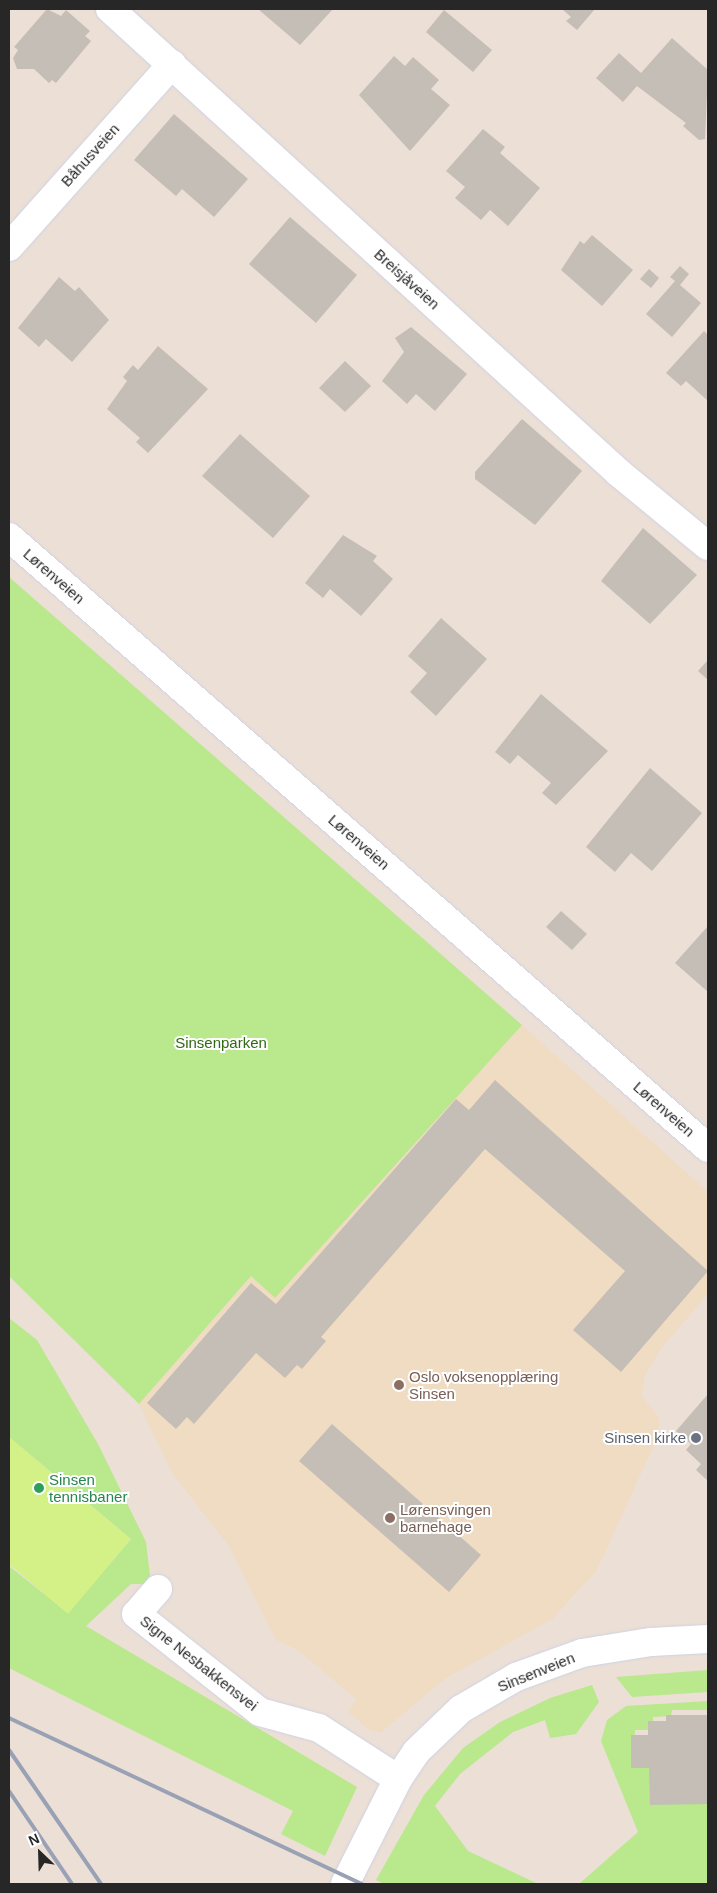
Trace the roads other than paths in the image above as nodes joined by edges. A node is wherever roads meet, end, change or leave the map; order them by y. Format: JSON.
{"nodes":[{"id":1,"x":110,"y":9,"type":"edge"},
{"id":2,"x":172,"y":64,"type":"junction"},
{"id":3,"x":9,"y":247,"type":"edge"},
{"id":4,"x":9,"y":537,"type":"edge"},
{"id":5,"x":708,"y":546,"type":"edge"},
{"id":6,"x":708,"y":1148,"type":"edge"},
{"id":7,"x":158,"y":1589,"type":"dead end"},
{"id":8,"x":708,"y":1639,"type":"edge"},
{"id":9,"x":398,"y":1779,"type":"junction"},
{"id":10,"x":345,"y":1884,"type":"edge"}],
"edges":[{"from":1,"to":2,"type":"street","name":"Breisjåveien"},
{"from":2,"to":3,"type":"street","name":"Båhusveien"},
{"from":2,"to":5,"type":"street","name":"Breisjåveien"},
{"from":4,"to":6,"type":"street","name":"Lørenveien"},
{"from":7,"to":9,"type":"street","name":"Signe Nesbakkensvei"},
{"from":8,"to":9,"type":"street","name":"Sinsenveien"},
{"from":9,"to":10,"type":"street","name":"Sinsenveien"}]}
